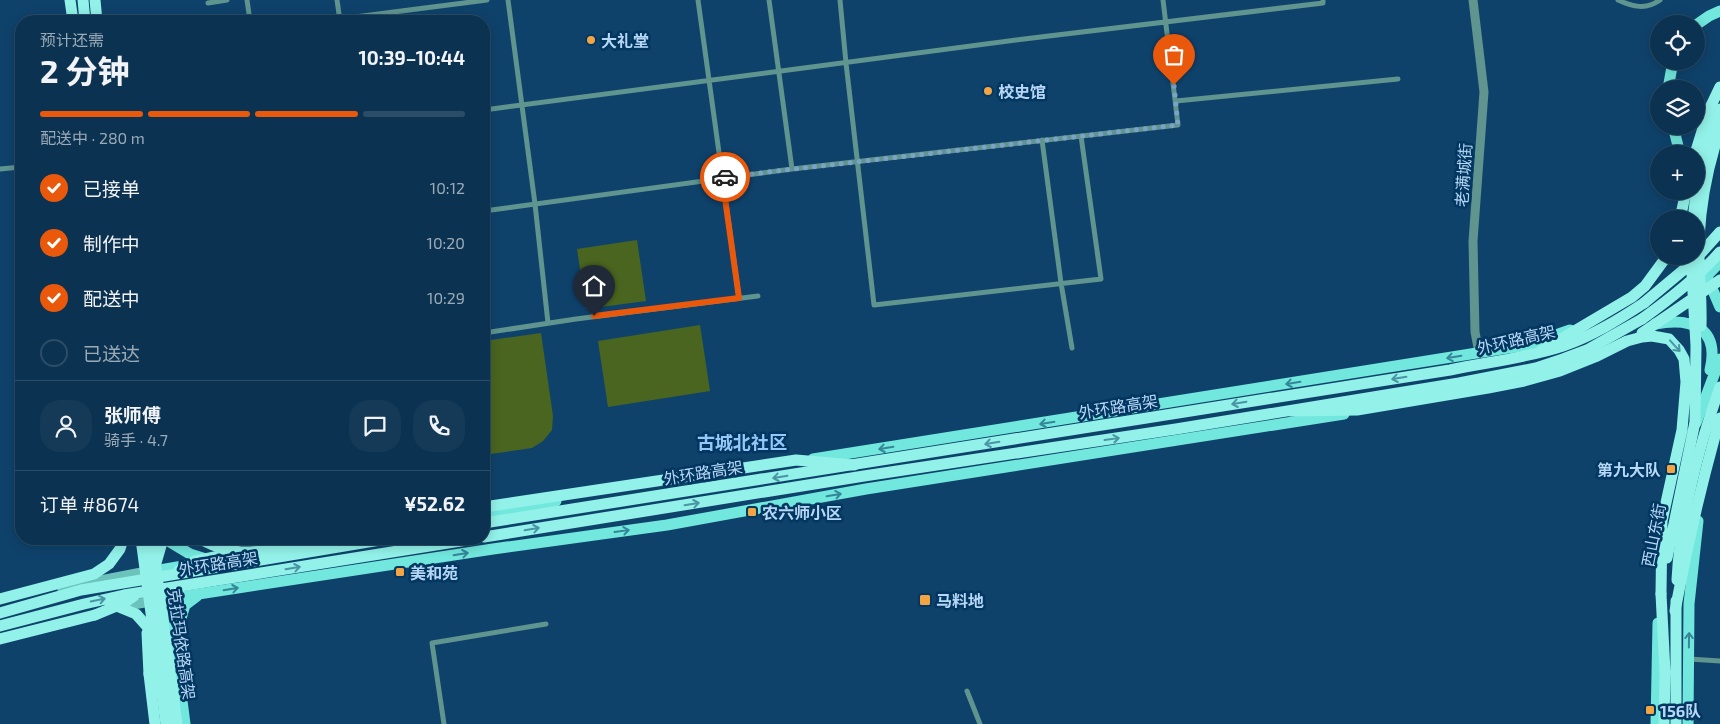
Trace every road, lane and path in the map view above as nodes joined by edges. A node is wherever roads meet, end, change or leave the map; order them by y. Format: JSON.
{"nodes":[{"id":1,"x":65,"y":0,"type":"edge"},
{"id":2,"x":71,"y":0,"type":"edge"},
{"id":3,"x":84,"y":0,"type":"edge"},
{"id":4,"x":95,"y":0,"type":"edge"},
{"id":5,"x":227,"y":0,"type":"edge"},
{"id":6,"x":247,"y":0,"type":"edge"},
{"id":7,"x":336,"y":0,"type":"edge"},
{"id":8,"x":487,"y":0,"type":"edge"},
{"id":9,"x":508,"y":0,"type":"edge"},
{"id":10,"x":698,"y":0,"type":"edge"},
{"id":11,"x":769,"y":0,"type":"edge"},
{"id":12,"x":840,"y":0,"type":"edge"},
{"id":13,"x":1163,"y":0,"type":"edge"},
{"id":14,"x":1323,"y":0,"type":"edge"},
{"id":15,"x":1473,"y":0,"type":"edge"},
{"id":16,"x":1618,"y":0,"type":"edge"},
{"id":17,"x":1660,"y":0,"type":"edge"},
{"id":18,"x":208,"y":3,"type":"dead end"},
{"id":19,"x":1720,"y":11,"type":"edge"},
{"id":20,"x":67,"y":15,"type":"edge"},
{"id":21,"x":73,"y":15,"type":"edge"},
{"id":22,"x":85,"y":15,"type":"edge"},
{"id":23,"x":88,"y":15,"type":"edge"},
{"id":24,"x":96,"y":15,"type":"edge"},
{"id":25,"x":249,"y":15,"type":"edge"},
{"id":26,"x":339,"y":15,"type":"edge"},
{"id":27,"x":377,"y":15,"type":"edge"},
{"id":28,"x":1705,"y":19,"type":"edge"},
{"id":29,"x":1165,"y":21,"type":"junction"},
{"id":30,"x":846,"y":63,"type":"junction"},
{"id":31,"x":778,"y":72,"type":"junction"},
{"id":32,"x":1398,"y":79,"type":"dead end"},
{"id":33,"x":709,"y":80,"type":"junction"},
{"id":34,"x":1720,"y":87,"type":"edge"},
{"id":35,"x":1176,"y":101,"type":"junction"},
{"id":36,"x":522,"y":105,"type":"junction"},
{"id":37,"x":1720,"y":108,"type":"edge"},
{"id":38,"x":490,"y":109,"type":"edge"},
{"id":39,"x":1720,"y":130,"type":"edge"},
{"id":40,"x":1081,"y":136,"type":"junction"},
{"id":41,"x":1042,"y":140,"type":"junction"},
{"id":42,"x":1698,"y":145,"type":"edge"},
{"id":43,"x":857,"y":162,"type":"junction"},
{"id":44,"x":15,"y":168,"type":"edge"},
{"id":45,"x":792,"y":169,"type":"junction"},
{"id":46,"x":0,"y":170,"type":"edge"},
{"id":47,"x":722,"y":177,"type":"junction"},
{"id":48,"x":535,"y":204,"type":"junction"},
{"id":49,"x":490,"y":210,"type":"edge"},
{"id":50,"x":1694,"y":210,"type":"edge"},
{"id":51,"x":1720,"y":228,"type":"edge"},
{"id":52,"x":1720,"y":232,"type":"edge"},
{"id":53,"x":1705,"y":244,"type":"edge"},
{"id":54,"x":1720,"y":252,"type":"edge"},
{"id":55,"x":1705,"y":259,"type":"edge"},
{"id":56,"x":1660,"y":265,"type":"edge"},
{"id":57,"x":1684,"y":265,"type":"edge"},
{"id":58,"x":1696,"y":265,"type":"edge"},
{"id":59,"x":1702,"y":265,"type":"edge"},
{"id":60,"x":1719,"y":267,"type":"edge"},
{"id":61,"x":1707,"y":276,"type":"junction"},
{"id":62,"x":1720,"y":280,"type":"edge"},
{"id":63,"x":1061,"y":283,"type":"junction"},
{"id":64,"x":758,"y":296,"type":"dead end"},
{"id":65,"x":739,"y":298,"type":"junction"},
{"id":66,"x":1720,"y":307,"type":"edge"},
{"id":67,"x":548,"y":323,"type":"junction"},
{"id":68,"x":1655,"y":324,"type":"junction"},
{"id":69,"x":490,"y":332,"type":"edge"},
{"id":70,"x":1628,"y":342,"type":"junction"},
{"id":71,"x":1072,"y":348,"type":"dead end"},
{"id":72,"x":1539,"y":352,"type":"junction"},
{"id":73,"x":1479,"y":353,"type":"junction"},
{"id":74,"x":1720,"y":359,"type":"edge"},
{"id":75,"x":1697,"y":385,"type":"junction"},
{"id":76,"x":1720,"y":386,"type":"edge"},
{"id":77,"x":1291,"y":411,"type":"junction"},
{"id":78,"x":1720,"y":417,"type":"edge"},
{"id":79,"x":1697,"y":420,"type":"junction"},
{"id":80,"x":854,"y":465,"type":"junction"},
{"id":81,"x":490,"y":506,"type":"edge"},
{"id":82,"x":490,"y":513,"type":"edge"},
{"id":83,"x":490,"y":522,"type":"edge"},
{"id":84,"x":490,"y":536,"type":"edge"},
{"id":85,"x":121,"y":545,"type":"edge"},
{"id":86,"x":142,"y":545,"type":"edge"},
{"id":87,"x":142,"y":545,"type":"edge"},
{"id":88,"x":153,"y":545,"type":"edge"},
{"id":89,"x":160,"y":545,"type":"edge"},
{"id":90,"x":162,"y":545,"type":"edge"},
{"id":91,"x":175,"y":545,"type":"edge"},
{"id":92,"x":212,"y":545,"type":"edge"},
{"id":93,"x":292,"y":545,"type":"edge"},
{"id":94,"x":306,"y":545,"type":"edge"},
{"id":95,"x":350,"y":545,"type":"edge"},
{"id":96,"x":436,"y":545,"type":"edge"},
{"id":97,"x":239,"y":552,"type":"junction"},
{"id":98,"x":211,"y":561,"type":"junction"},
{"id":99,"x":165,"y":569,"type":"junction"},
{"id":100,"x":144,"y":572,"type":"junction"},
{"id":101,"x":199,"y":594,"type":"junction"},
{"id":102,"x":1661,"y":594,"type":"junction"},
{"id":103,"x":0,"y":599,"type":"edge"},
{"id":104,"x":169,"y":599,"type":"junction"},
{"id":105,"x":148,"y":602,"type":"junction"},
{"id":106,"x":0,"y":604,"type":"edge"},
{"id":107,"x":119,"y":607,"type":"junction"},
{"id":108,"x":1675,"y":611,"type":"junction"},
{"id":109,"x":0,"y":613,"type":"edge"},
{"id":110,"x":546,"y":624,"type":"dead end"},
{"id":111,"x":0,"y":626,"type":"edge"},
{"id":112,"x":152,"y":632,"type":"junction"},
{"id":113,"x":0,"y":634,"type":"edge"},
{"id":114,"x":0,"y":640,"type":"edge"},
{"id":115,"x":174,"y":641,"type":"junction"},
{"id":116,"x":1689,"y":659,"type":"junction"},
{"id":117,"x":1720,"y":661,"type":"edge"},
{"id":118,"x":967,"y":692,"type":"dead end"},
{"id":119,"x":155,"y":724,"type":"edge"},
{"id":120,"x":165,"y":724,"type":"edge"},
{"id":121,"x":177,"y":724,"type":"edge"},
{"id":122,"x":185,"y":724,"type":"edge"},
{"id":123,"x":444,"y":724,"type":"edge"},
{"id":124,"x":980,"y":724,"type":"edge"},
{"id":125,"x":1656,"y":724,"type":"edge"},
{"id":126,"x":1664,"y":724,"type":"edge"},
{"id":127,"x":1676,"y":724,"type":"edge"},
{"id":128,"x":1688,"y":724,"type":"edge"}],
"edges":[{"from":1,"to":20,"type":"highway"},
{"from":2,"to":21,"type":"highway"},
{"from":3,"to":22,"type":"highway"},
{"from":3,"to":23,"type":"main road"},
{"from":4,"to":24,"type":"highway"},
{"from":5,"to":18,"type":"street"},
{"from":6,"to":25,"type":"street"},
{"from":7,"to":26,"type":"street"},
{"from":8,"to":27,"type":"street"},
{"from":9,"to":36,"type":"street"},
{"from":10,"to":33,"type":"street"},
{"from":11,"to":31,"type":"street"},
{"from":12,"to":30,"type":"street"},
{"from":13,"to":29,"type":"street"},
{"from":14,"to":29,"type":"street"},
{"from":15,"to":73,"type":"street","name":"老满城街"},
{"from":16,"to":17,"type":"street"},
{"from":19,"to":28,"type":"main road"},
{"from":29,"to":30,"type":"street"},
{"from":29,"to":35,"type":"street"},
{"from":30,"to":31,"type":"street"},
{"from":30,"to":43,"type":"street"},
{"from":31,"to":33,"type":"street"},
{"from":31,"to":45,"type":"street"},
{"from":32,"to":35,"type":"street"},
{"from":33,"to":36,"type":"street"},
{"from":33,"to":47,"type":"street"},
{"from":34,"to":42,"type":"highway"},
{"from":35,"to":40,"type":"street"},
{"from":36,"to":38,"type":"street"},
{"from":36,"to":48,"type":"street"},
{"from":37,"to":50,"type":"highway","bridge":true},
{"from":39,"to":75,"type":"highway","bridge":true},
{"from":40,"to":41,"type":"street"},
{"from":40,"to":63,"type":"street"},
{"from":41,"to":43,"type":"street"},
{"from":41,"to":63,"type":"street"},
{"from":43,"to":45,"type":"street"},
{"from":43,"to":63,"type":"street"},
{"from":44,"to":46,"type":"street"},
{"from":45,"to":47,"type":"street"},
{"from":47,"to":48,"type":"street"},
{"from":47,"to":65,"type":"street"},
{"from":48,"to":49,"type":"street"},
{"from":48,"to":67,"type":"street"},
{"from":51,"to":53,"type":"main road"},
{"from":52,"to":72,"type":"highway","name":"外环路高架","bridge":true},
{"from":54,"to":77,"type":"highway","name":"外环路高架","bridge":true},
{"from":55,"to":60,"type":"main road"},
{"from":56,"to":72,"type":"highway","bridge":true},
{"from":57,"to":73,"type":"main road"},
{"from":58,"to":75,"type":"highway","bridge":true},
{"from":59,"to":61,"type":"main road"},
{"from":60,"to":61,"type":"main road"},
{"from":61,"to":66,"type":"main road"},
{"from":61,"to":68,"type":"main road"},
{"from":62,"to":70,"type":"highway","bridge":true},
{"from":63,"to":71,"type":"street"},
{"from":64,"to":65,"type":"street"},
{"from":65,"to":67,"type":"street"},
{"from":67,"to":69,"type":"street"},
{"from":68,"to":79,"type":"main road"},
{"from":101,"to":68,"type":"main road","one_way":true},
{"from":70,"to":77,"type":"highway","bridge":true},
{"from":70,"to":102,"type":"highway","one_way":true,"bridge":true},
{"from":72,"to":80,"type":"highway","name":"外环路高架","one_way":true},
{"from":73,"to":82,"type":"main road","one_way":true},
{"from":74,"to":79,"type":"main road","name":"西山东街"},
{"from":75,"to":102,"type":"highway","bridge":true},
{"from":76,"to":108,"type":"highway","bridge":true},
{"from":84,"to":77,"type":"highway","name":"外环路高架","one_way":true},
{"from":78,"to":108,"type":"highway","bridge":true},
{"from":116,"to":78,"type":"main road","one_way":true},
{"from":79,"to":125,"type":"main road","name":"西山东街"},
{"from":80,"to":81,"type":"highway","bridge":true},
{"from":80,"to":83,"type":"highway","name":"外环路高架","one_way":true,"bridge":true},
{"from":85,"to":103,"type":"highway"},
{"from":86,"to":100,"type":"main road"},
{"from":87,"to":120,"type":"highway","name":"克拉玛依路高架","bridge":true},
{"from":88,"to":121,"type":"highway","name":"克拉玛依路高架","bridge":true},
{"from":89,"to":114,"type":"highway","bridge":true},
{"from":90,"to":99,"type":"main road"},
{"from":91,"to":98,"type":"main road"},
{"from":92,"to":97,"type":"highway"},
{"from":93,"to":97,"type":"highway"},
{"from":94,"to":98,"type":"main road"},
{"from":95,"to":109,"type":"highway","name":"外环路高架","bridge":true},
{"from":111,"to":96,"type":"highway","name":"外环路高架","one_way":true,"bridge":true},
{"from":97,"to":119,"type":"highway","bridge":true},
{"from":98,"to":99,"type":"main road"},
{"from":99,"to":100,"type":"main road"},
{"from":99,"to":104,"type":"main road"},
{"from":100,"to":105,"type":"main road"},
{"from":100,"to":106,"type":"main road"},
{"from":101,"to":104,"type":"main road"},
{"from":101,"to":115,"type":"main road"},
{"from":102,"to":126,"type":"highway"},
{"from":104,"to":105,"type":"main road"},
{"from":104,"to":115,"type":"main road"},
{"from":105,"to":107,"type":"main road"},
{"from":105,"to":112,"type":"main road"},
{"from":107,"to":112,"type":"highway"},
{"from":107,"to":113,"type":"main road"},
{"from":108,"to":127,"type":"highway"},
{"from":110,"to":123,"type":"street"},
{"from":112,"to":120,"type":"main road"},
{"from":115,"to":122,"type":"main road"},
{"from":116,"to":117,"type":"street"},
{"from":116,"to":128,"type":"main road"},
{"from":118,"to":124,"type":"street"}]}
